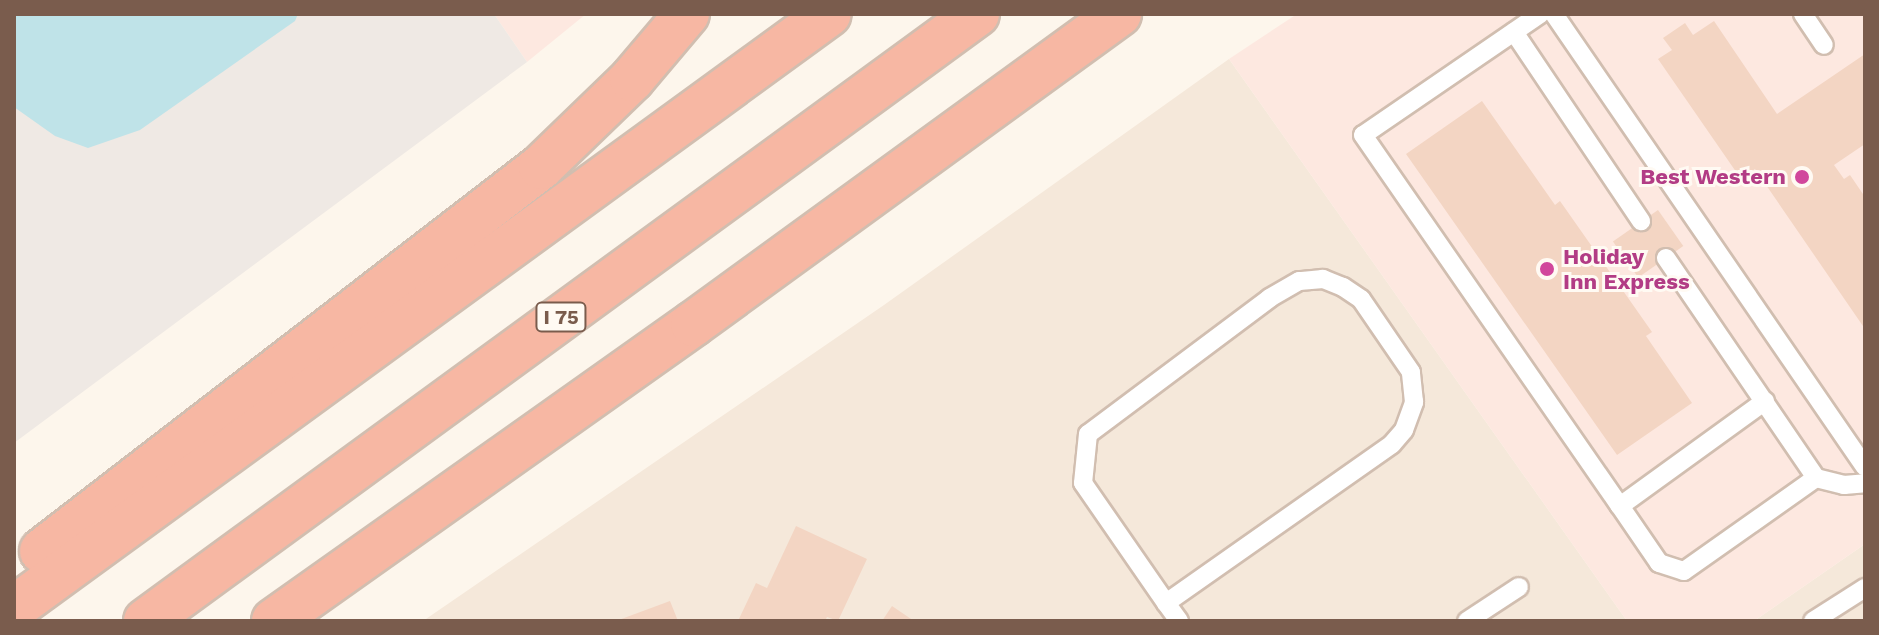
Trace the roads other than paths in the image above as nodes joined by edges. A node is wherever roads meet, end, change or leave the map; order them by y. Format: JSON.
{"nodes":[{"id":1,"x":687,"y":14,"type":"edge"},
{"id":2,"x":829,"y":14,"type":"edge"},
{"id":3,"x":977,"y":14,"type":"edge"},
{"id":4,"x":1119,"y":14,"type":"edge"},
{"id":5,"x":1145,"y":14,"type":"edge"},
{"id":6,"x":1540,"y":14,"type":"edge"},
{"id":7,"x":1554,"y":14,"type":"edge"},
{"id":8,"x":1803,"y":14,"type":"edge"},
{"id":9,"x":1514,"y":32,"type":"junction"},
{"id":10,"x":1824,"y":45,"type":"dead end"},
{"id":11,"x":1033,"y":80,"type":"junction"},
{"id":12,"x":1641,"y":221,"type":"dead end"},
{"id":13,"x":1666,"y":258,"type":"dead end"},
{"id":14,"x":1765,"y":401,"type":"junction"},
{"id":15,"x":1865,"y":467,"type":"edge"},
{"id":16,"x":1816,"y":478,"type":"junction"},
{"id":17,"x":1865,"y":483,"type":"edge"},
{"id":18,"x":1620,"y":506,"type":"junction"},
{"id":19,"x":14,"y":572,"type":"edge"},
{"id":20,"x":1519,"y":587,"type":"dead end"},
{"id":21,"x":1865,"y":588,"type":"edge"},
{"id":22,"x":1166,"y":603,"type":"junction"},
{"id":23,"x":14,"y":608,"type":"edge"},
{"id":24,"x":146,"y":621,"type":"edge"},
{"id":25,"x":274,"y":621,"type":"edge"},
{"id":26,"x":1179,"y":621,"type":"edge"},
{"id":27,"x":1467,"y":621,"type":"edge"},
{"id":28,"x":1813,"y":621,"type":"edge"}],
"edges":[{"from":1,"to":19,"type":"highway"},
{"from":2,"to":23,"type":"highway"},
{"from":3,"to":24,"type":"highway","number":"I 75"},
{"from":4,"to":11,"type":"highway"},
{"from":5,"to":11,"type":"highway"},
{"from":6,"to":9,"type":"lane"},
{"from":7,"to":15,"type":"lane"},
{"from":8,"to":10,"type":"lane"},
{"from":9,"to":12,"type":"lane"},
{"from":9,"to":18,"type":"lane"},
{"from":11,"to":25,"type":"highway"},
{"from":13,"to":14,"type":"lane"},
{"from":14,"to":16,"type":"lane"},
{"from":14,"to":18,"type":"lane"},
{"from":16,"to":17,"type":"lane"},
{"from":16,"to":18,"type":"lane"},
{"from":20,"to":27,"type":"lane"},
{"from":21,"to":28,"type":"lane"},
{"from":22,"to":22,"type":"lane"},
{"from":22,"to":26,"type":"lane"}]}
